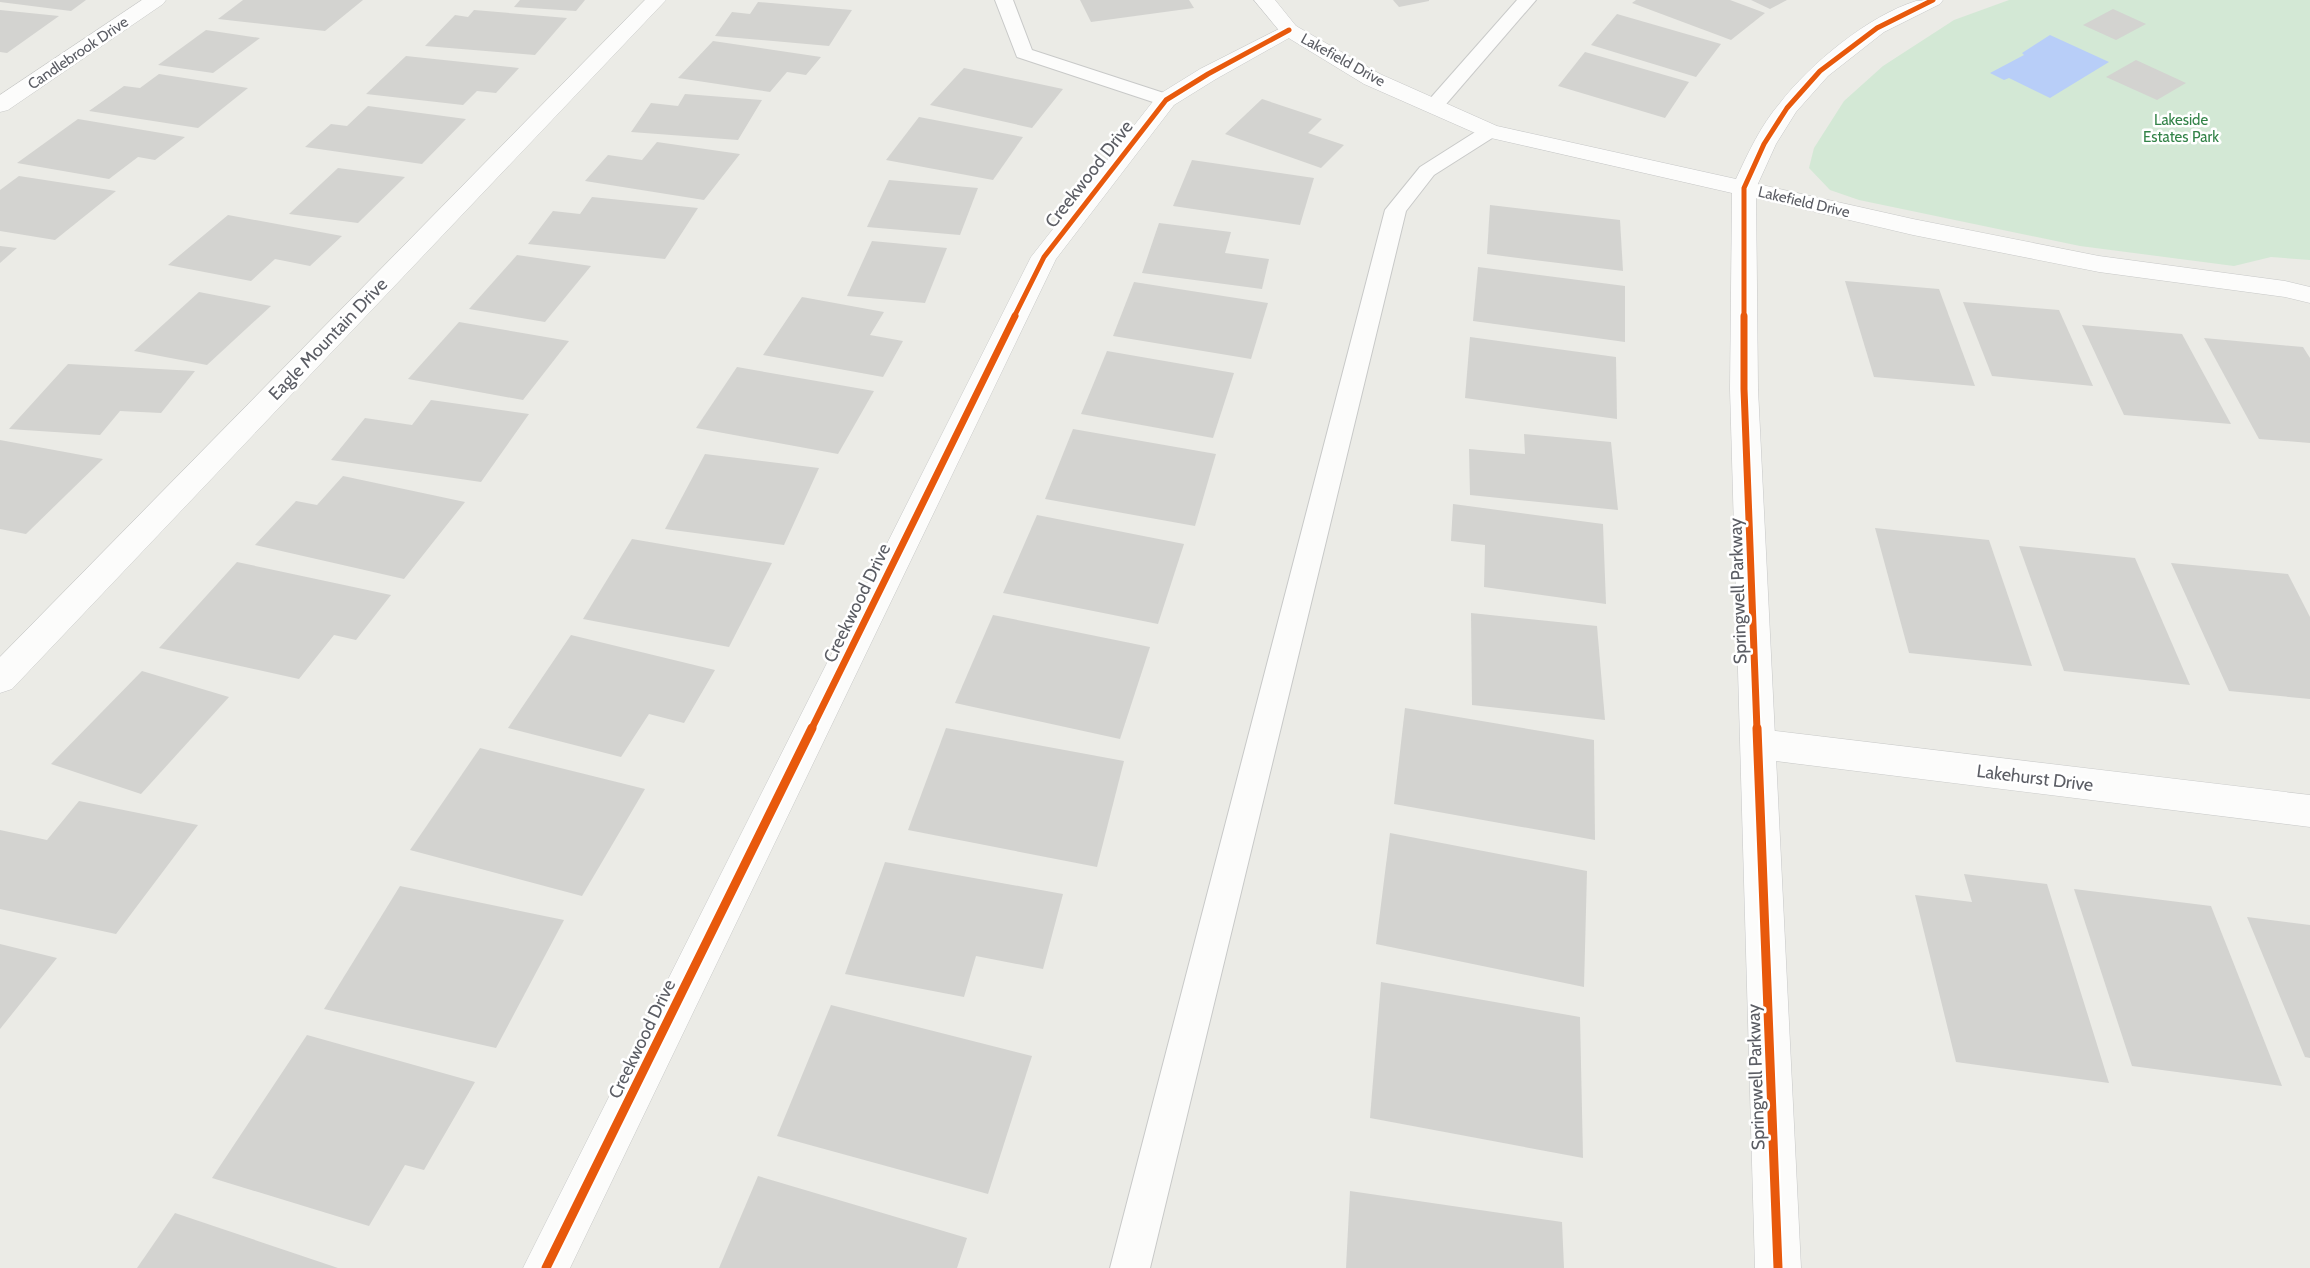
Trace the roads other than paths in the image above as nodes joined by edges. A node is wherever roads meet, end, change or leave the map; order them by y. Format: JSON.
{"nodes":[{"id":1,"x":156,"y":0,"type":"edge"},
{"id":2,"x":656,"y":0,"type":"edge"},
{"id":3,"x":1004,"y":0,"type":"edge"},
{"id":4,"x":1264,"y":0,"type":"edge"},
{"id":5,"x":1527,"y":0,"type":"edge"},
{"id":6,"x":1934,"y":0,"type":"edge"},
{"id":7,"x":1289,"y":30,"type":"junction"},
{"id":8,"x":1166,"y":100,"type":"junction"},
{"id":9,"x":0,"y":105,"type":"edge"},
{"id":10,"x":1434,"y":106,"type":"junction"},
{"id":11,"x":1490,"y":131,"type":"junction"},
{"id":12,"x":1744,"y":188,"type":"junction"},
{"id":13,"x":2310,"y":295,"type":"edge"},
{"id":14,"x":0,"y":679,"type":"edge"},
{"id":15,"x":1759,"y":744,"type":"junction"},
{"id":16,"x":2310,"y":811,"type":"edge"},
{"id":17,"x":546,"y":1268,"type":"edge"},
{"id":18,"x":1130,"y":1268,"type":"edge"},
{"id":19,"x":1778,"y":1268,"type":"edge"}],
"edges":[{"from":1,"to":9,"type":"street","name":"Candlebrook Drive"},
{"from":2,"to":14,"type":"street","name":"Eagle Mountain Drive"},
{"from":3,"to":8,"type":"lane"},
{"from":4,"to":7,"type":"street","name":"Lakefield Drive"},
{"from":5,"to":10,"type":"lane"},
{"from":6,"to":12,"type":"street","name":"Springwell Parkway"},
{"from":7,"to":8,"type":"street","name":"Creekwood Drive"},
{"from":7,"to":10,"type":"street","name":"Lakefield Drive"},
{"from":8,"to":17,"type":"street","name":"Creekwood Drive"},
{"from":10,"to":11,"type":"street","name":"Lakefield Drive"},
{"from":11,"to":12,"type":"street","name":"Lakefield Drive"},
{"from":11,"to":18,"type":"lane"},
{"from":12,"to":13,"type":"street","name":"Lakefield Drive"},
{"from":12,"to":15,"type":"street","name":"Springwell Parkway"},
{"from":15,"to":16,"type":"street","name":"Lakehurst Drive"},
{"from":15,"to":19,"type":"street","name":"Springwell Parkway"}]}
